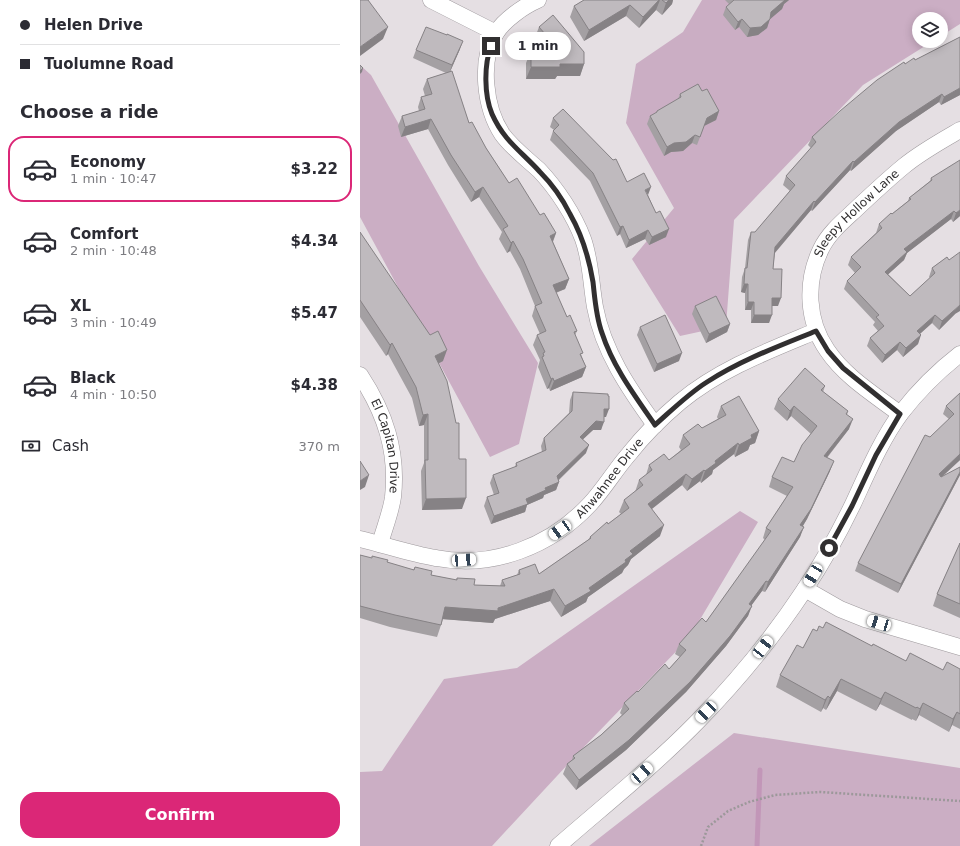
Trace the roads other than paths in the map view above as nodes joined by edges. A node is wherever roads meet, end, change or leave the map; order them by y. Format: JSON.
{"nodes":[{"id":1,"x":431,"y":0,"type":"edge"},
{"id":2,"x":538,"y":0,"type":"edge"},
{"id":3,"x":496,"y":33,"type":"junction"},
{"id":4,"x":960,"y":130,"type":"edge"},
{"id":5,"x":816,"y":331,"type":"junction"},
{"id":6,"x":960,"y":354,"type":"edge"},
{"id":7,"x":360,"y":376,"type":"edge"},
{"id":8,"x":900,"y":414,"type":"junction"},
{"id":9,"x":655,"y":425,"type":"junction"},
{"id":10,"x":360,"y":539,"type":"edge"},
{"id":11,"x":380,"y":544,"type":"junction"},
{"id":12,"x":805,"y":588,"type":"junction"},
{"id":13,"x":960,"y":646,"type":"edge"},
{"id":14,"x":558,"y":846,"type":"edge"}],
"edges":[{"from":1,"to":3,"type":"street"},
{"from":2,"to":3,"type":"street"},
{"from":3,"to":9,"type":"street"},
{"from":4,"to":5,"type":"street","name":"Sleepy Hollow Lane"},
{"from":5,"to":8,"type":"street"},
{"from":5,"to":9,"type":"street","name":"Ahwahnee Drive"},
{"from":6,"to":8,"type":"street"},
{"from":7,"to":11,"type":"street","name":"El Capitan Drive"},
{"from":8,"to":12,"type":"street"},
{"from":9,"to":11,"type":"street","name":"Ahwahnee Drive"},
{"from":10,"to":11,"type":"street","name":"Ahwahnee Drive"},
{"from":12,"to":13,"type":"street"},
{"from":12,"to":14,"type":"street"}]}
